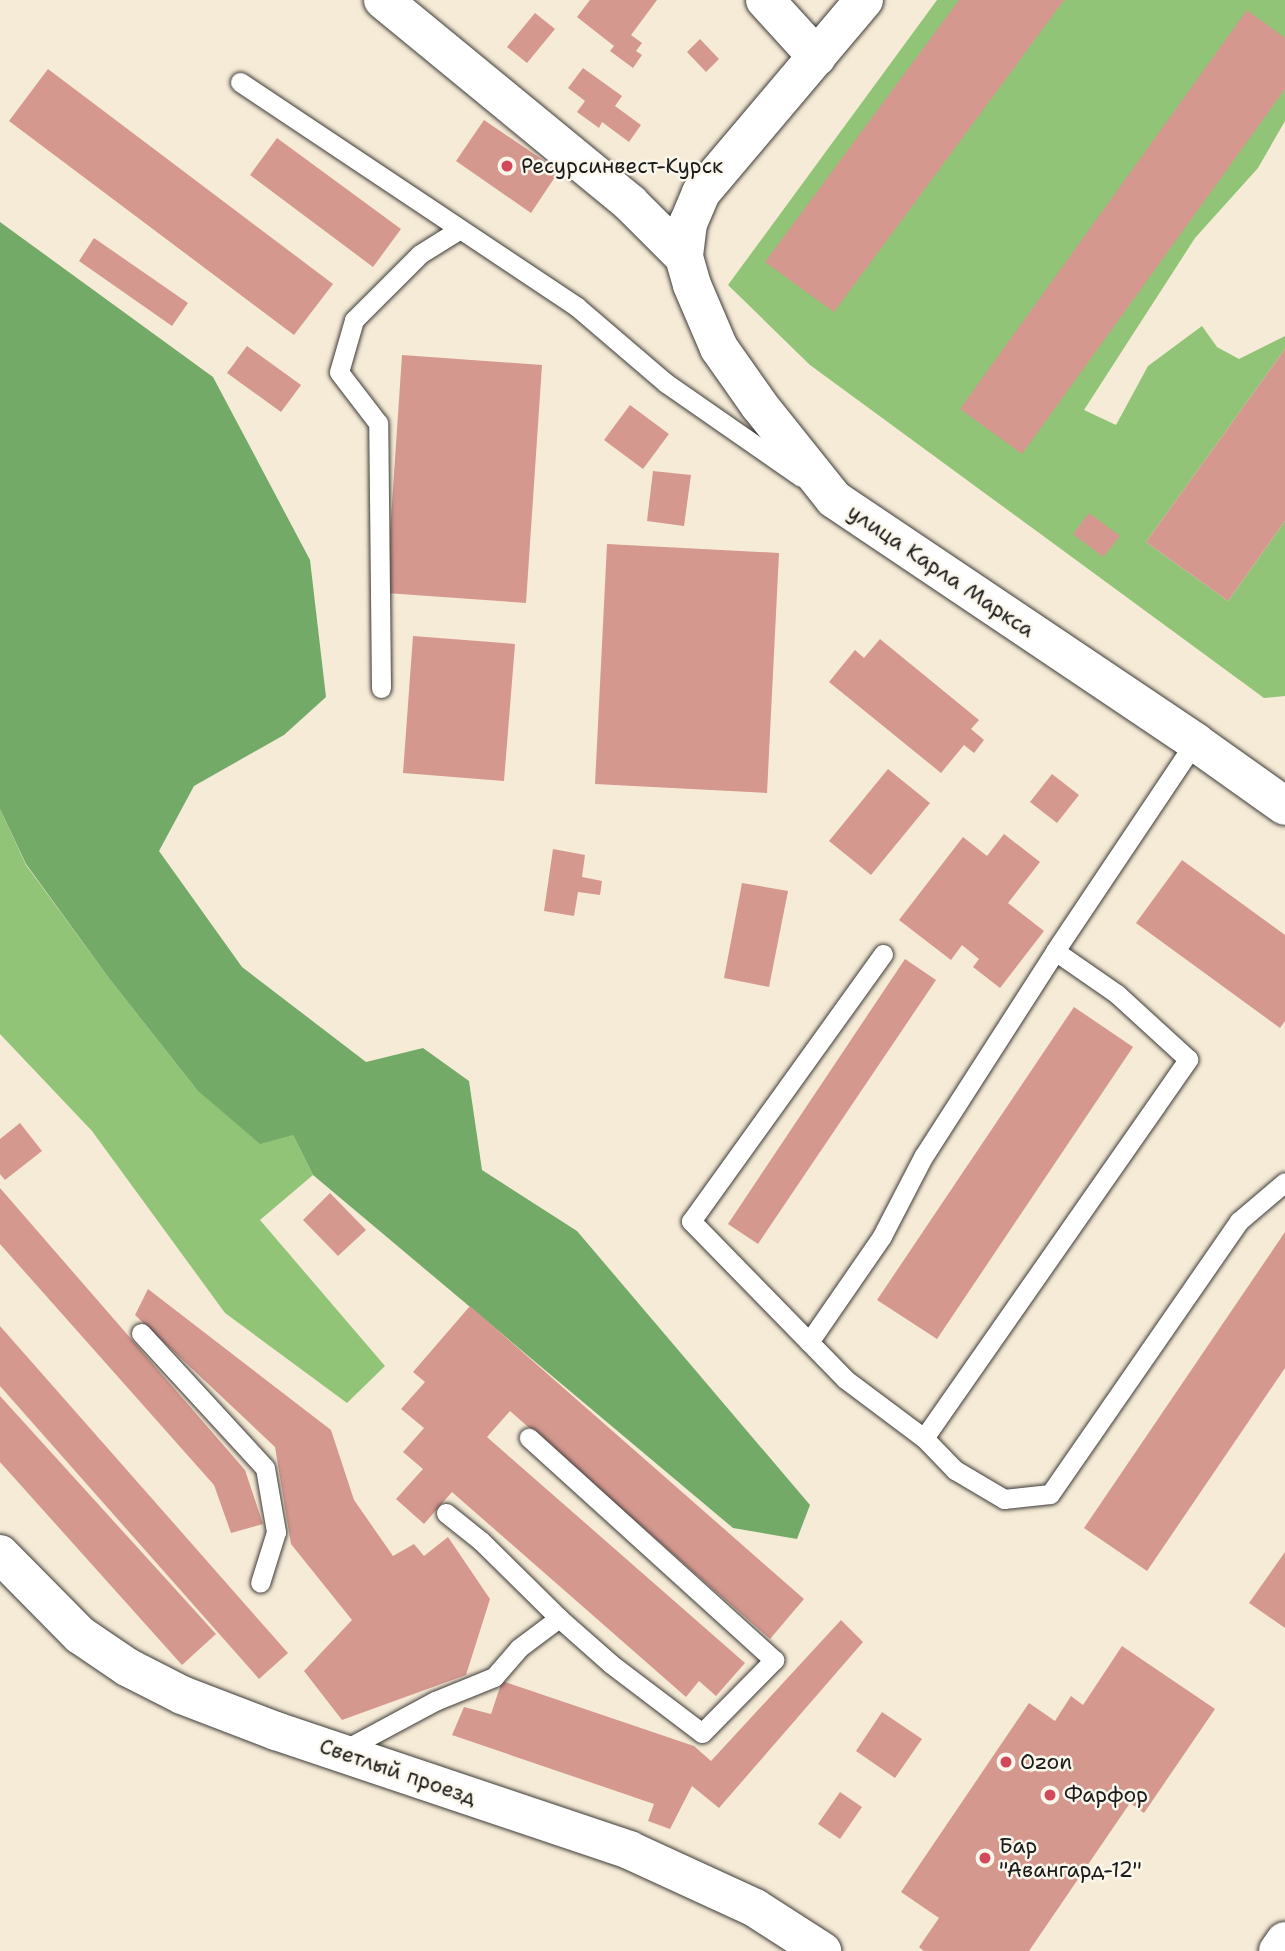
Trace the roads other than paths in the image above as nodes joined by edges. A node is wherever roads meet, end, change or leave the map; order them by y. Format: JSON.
{"nodes":[{"id":1,"x":383,"y":0,"type":"edge"},
{"id":2,"x":765,"y":0,"type":"edge"},
{"id":3,"x":864,"y":0,"type":"edge"},
{"id":4,"x":817,"y":57,"type":"junction"},
{"id":5,"x":240,"y":82,"type":"dead end"},
{"id":6,"x":460,"y":229,"type":"junction"},
{"id":7,"x":684,"y":257,"type":"junction"},
{"id":8,"x":834,"y":499,"type":"junction"},
{"id":9,"x":381,"y":688,"type":"dead end"},
{"id":10,"x":1195,"y":742,"type":"junction"},
{"id":11,"x":1285,"y":806,"type":"edge"},
{"id":12,"x":1055,"y":951,"type":"junction"},
{"id":13,"x":883,"y":954,"type":"dead end"},
{"id":14,"x":1285,"y":1182,"type":"edge"},
{"id":15,"x":141,"y":1333,"type":"dead end"},
{"id":16,"x":809,"y":1342,"type":"junction"},
{"id":17,"x":529,"y":1438,"type":"dead end"},
{"id":18,"x":924,"y":1438,"type":"junction"},
{"id":19,"x":446,"y":1513,"type":"dead end"},
{"id":20,"x":0,"y":1554,"type":"edge"},
{"id":21,"x":260,"y":1583,"type":"dead end"},
{"id":22,"x":559,"y":1619,"type":"junction"},
{"id":23,"x":340,"y":1752,"type":"junction"},
{"id":24,"x":1285,"y":1941,"type":"edge"},
{"id":25,"x":822,"y":1951,"type":"edge"},
{"id":26,"x":1278,"y":1951,"type":"edge"}],
"edges":[{"from":1,"to":7,"type":"street","name":"улица Карла Маркса"},
{"from":2,"to":4,"type":"street"},
{"from":3,"to":4,"type":"street","name":"улица Карла Маркса"},
{"from":4,"to":7,"type":"street","name":"улица Карла Маркса"},
{"from":5,"to":6,"type":"lane"},
{"from":6,"to":8,"type":"lane"},
{"from":6,"to":9,"type":"lane"},
{"from":7,"to":8,"type":"street","name":"улица Карла Маркса"},
{"from":8,"to":10,"type":"street","name":"улица Карла Маркса"},
{"from":10,"to":11,"type":"street","name":"улица Карла Маркса"},
{"from":10,"to":12,"type":"lane"},
{"from":12,"to":16,"type":"lane"},
{"from":12,"to":18,"type":"lane"},
{"from":13,"to":16,"type":"lane"},
{"from":14,"to":18,"type":"lane"},
{"from":15,"to":21,"type":"lane"},
{"from":16,"to":18,"type":"lane"},
{"from":17,"to":22,"type":"lane"},
{"from":19,"to":22,"type":"lane"},
{"from":20,"to":23,"type":"street","name":"Светлый проезд"},
{"from":22,"to":23,"type":"lane"},
{"from":23,"to":25,"type":"street","name":"Светлый проезд"},
{"from":24,"to":26,"type":"street"}]}
